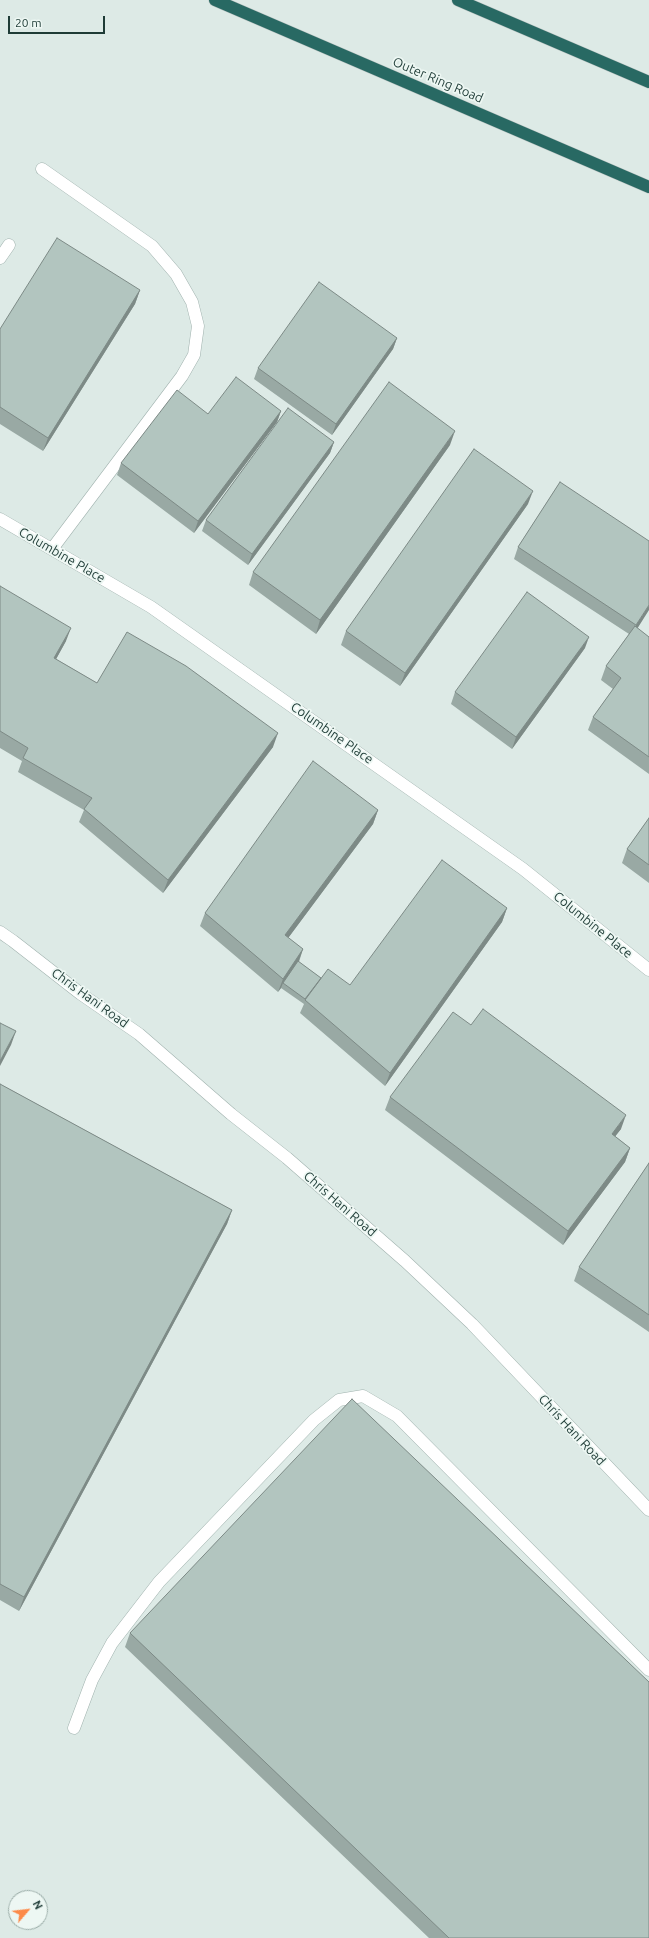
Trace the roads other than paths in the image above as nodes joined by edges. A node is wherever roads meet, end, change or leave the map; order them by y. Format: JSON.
{"nodes":[{"id":1,"x":215,"y":0,"type":"edge"},
{"id":2,"x":458,"y":0,"type":"edge"},
{"id":3,"x":649,"y":82,"type":"edge"},
{"id":4,"x":42,"y":169,"type":"dead end"},
{"id":5,"x":649,"y":187,"type":"edge"},
{"id":6,"x":9,"y":245,"type":"dead end"},
{"id":7,"x":0,"y":258,"type":"edge"},
{"id":8,"x":0,"y":519,"type":"edge"},
{"id":9,"x":52,"y":549,"type":"junction"},
{"id":10,"x":0,"y":932,"type":"edge"},
{"id":11,"x":649,"y":970,"type":"edge"},
{"id":12,"x":649,"y":1510,"type":"edge"},
{"id":13,"x":649,"y":1670,"type":"edge"},
{"id":14,"x":74,"y":1728,"type":"dead end"}],
"edges":[{"from":1,"to":5,"type":"highway","name":"Outer Ring Road"},
{"from":2,"to":3,"type":"highway"},
{"from":4,"to":9,"type":"street"},
{"from":6,"to":7,"type":"street"},
{"from":8,"to":9,"type":"street","name":"Columbine Place"},
{"from":9,"to":11,"type":"street","name":"Columbine Place"},
{"from":10,"to":12,"type":"street","name":"Chris Hani Road"},
{"from":13,"to":14,"type":"street"}]}
